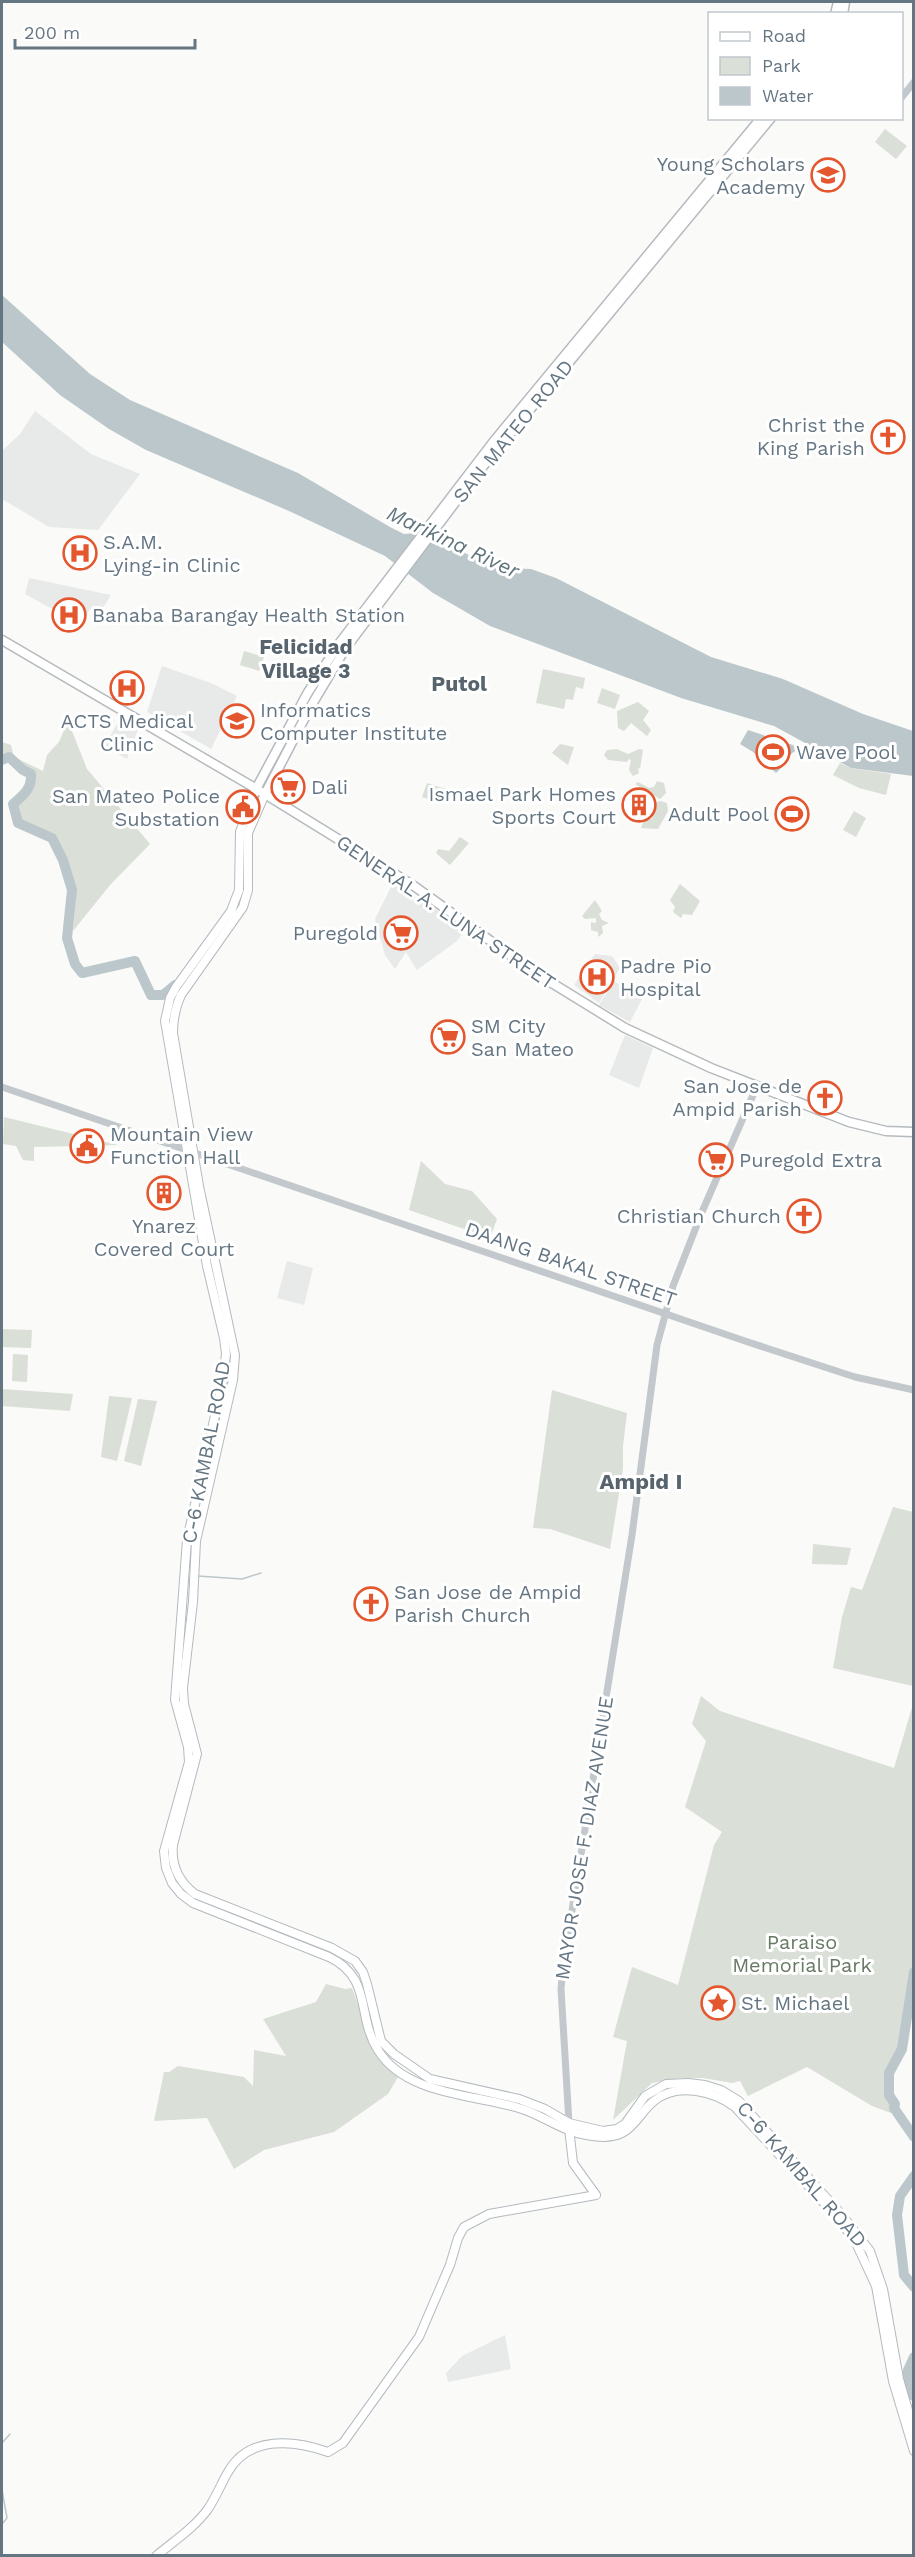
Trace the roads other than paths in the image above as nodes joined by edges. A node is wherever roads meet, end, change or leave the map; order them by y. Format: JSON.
{"nodes":[{"id":1,"x":914,"y":82,"type":"edge"},
{"id":2,"x":903,"y":97,"type":"edge"},
{"id":3,"x":759,"y":120,"type":"edge"},
{"id":4,"x":769,"y":120,"type":"edge"},
{"id":5,"x":497,"y":444,"type":"junction"},
{"id":6,"x":2,"y":640,"type":"edge"},
{"id":7,"x":341,"y":647,"type":"junction"},
{"id":8,"x":256,"y":789,"type":"junction"},
{"id":9,"x":265,"y":794,"type":"junction"},
{"id":10,"x":757,"y":1086,"type":"junction"},
{"id":11,"x":2,"y":1087,"type":"edge"},
{"id":12,"x":914,"y":1132,"type":"edge"},
{"id":13,"x":191,"y":1150,"type":"junction"},
{"id":14,"x":664,"y":1313,"type":"junction"},
{"id":15,"x":914,"y":1390,"type":"edge"},
{"id":16,"x":568,"y":2126,"type":"junction"},
{"id":17,"x":914,"y":2431,"type":"edge"},
{"id":18,"x":914,"y":2451,"type":"edge"},
{"id":19,"x":156,"y":2556,"type":"edge"}],
"edges":[{"from":1,"to":2,"type":"street"},
{"from":3,"to":5,"type":"main road","name":"SAN MATEO ROAD"},
{"from":4,"to":5,"type":"main road","name":"SAN MATEO ROAD"},
{"from":5,"to":7,"type":"main road","name":"SAN MATEO ROAD"},
{"from":6,"to":8,"type":"main road","name":"GENERAL A. LUNA STREET"},
{"from":7,"to":8,"type":"main road","name":"SAN MATEO ROAD"},
{"from":7,"to":9,"type":"main road","name":"SAN MATEO ROAD"},
{"from":8,"to":9,"type":"main road","name":"GENERAL A. LUNA STREET"},
{"from":8,"to":13,"type":"main road","name":"C-6 KAMBAL ROAD"},
{"from":9,"to":10,"type":"main road","name":"GENERAL A. LUNA STREET"},
{"from":9,"to":13,"type":"main road","name":"C-6 KAMBAL ROAD"},
{"from":10,"to":12,"type":"main road","name":"GENERAL A. LUNA STREET"},
{"from":10,"to":14,"type":"street","name":"MAYOR JOSE F. DIAZ AVENUE"},
{"from":11,"to":13,"type":"street","name":"DAANG BAKAL STREET"},
{"from":13,"to":14,"type":"street","name":"DAANG BAKAL STREET"},
{"from":13,"to":16,"type":"main road","name":"C-6 KAMBAL ROAD"},
{"from":14,"to":15,"type":"street","name":"DAANG BAKAL STREET"},
{"from":14,"to":16,"type":"street","name":"MAYOR JOSE F. DIAZ AVENUE"},
{"from":16,"to":17,"type":"main road","name":"C-6 KAMBAL ROAD"},
{"from":16,"to":18,"type":"main road","name":"C-6 KAMBAL ROAD"},
{"from":16,"to":19,"type":"main road","name":"MAYOR JOSE F. DIAZ AVENUE"}]}
